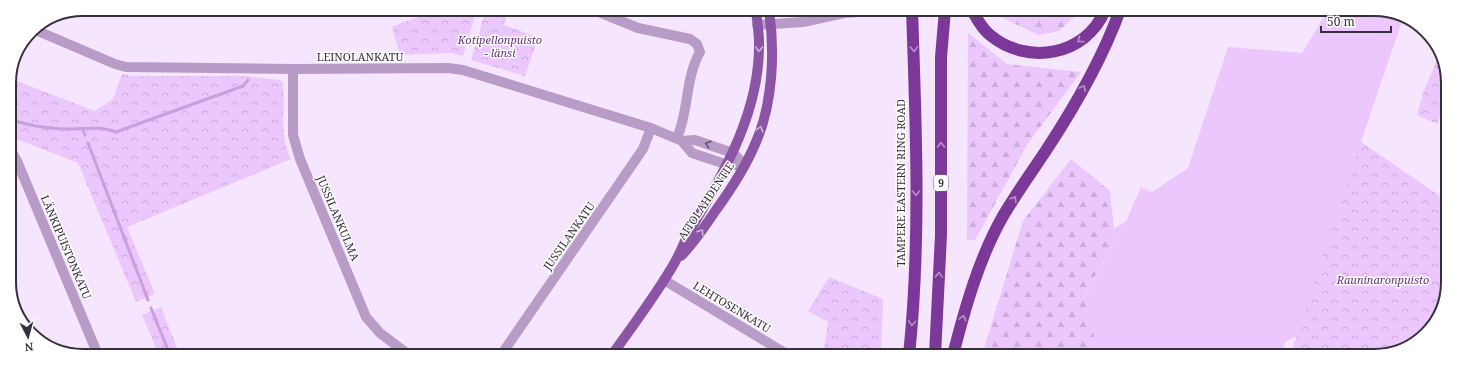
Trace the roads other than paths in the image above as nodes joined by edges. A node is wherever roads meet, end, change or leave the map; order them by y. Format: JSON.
{"nodes":[{"id":1,"x":609,"y":16,"type":"edge"},
{"id":2,"x":756,"y":16,"type":"edge"},
{"id":3,"x":770,"y":16,"type":"edge"},
{"id":4,"x":830,"y":16,"type":"edge"},
{"id":5,"x":912,"y":16,"type":"edge"},
{"id":6,"x":944,"y":16,"type":"edge"},
{"id":7,"x":976,"y":16,"type":"edge"},
{"id":8,"x":1101,"y":16,"type":"edge"},
{"id":9,"x":1117,"y":16,"type":"edge"},
{"id":10,"x":771,"y":24,"type":"junction"},
{"id":11,"x":757,"y":25,"type":"junction"},
{"id":12,"x":40,"y":32,"type":"edge"},
{"id":13,"x":293,"y":69,"type":"junction"},
{"id":14,"x":651,"y":128,"type":"junction"},
{"id":15,"x":680,"y":140,"type":"junction"},
{"id":16,"x":733,"y":153,"type":"junction"},
{"id":17,"x":16,"y":160,"type":"edge"},
{"id":18,"x":728,"y":165,"type":"junction"},
{"id":19,"x":745,"y":165,"type":"junction"},
{"id":20,"x":676,"y":262,"type":"junction"},
{"id":21,"x":664,"y":280,"type":"junction"},
{"id":22,"x":95,"y":349,"type":"edge"},
{"id":23,"x":401,"y":349,"type":"edge"},
{"id":24,"x":504,"y":349,"type":"edge"},
{"id":25,"x":616,"y":349,"type":"edge"},
{"id":26,"x":778,"y":349,"type":"edge"},
{"id":27,"x":909,"y":349,"type":"edge"},
{"id":28,"x":935,"y":349,"type":"edge"},
{"id":29,"x":955,"y":349,"type":"edge"}],
"edges":[{"from":1,"to":15,"type":"street"},
{"from":2,"to":11,"type":"main road","name":"AITOLAHDENTIE"},
{"from":3,"to":10,"type":"main road","name":"AITOLAHDENTIE"},
{"from":4,"to":10,"type":"street"},
{"from":5,"to":27,"type":"highway","name":"TAMPERE EASTERN RING ROAD","one_way":true},
{"from":28,"to":6,"type":"highway","number":"9","one_way":true},
{"from":8,"to":7,"type":"highway","one_way":true},
{"from":29,"to":9,"type":"highway","one_way":true},
{"from":10,"to":11,"type":"street"},
{"from":19,"to":10,"type":"main road","name":"AITOLAHDENTIE","one_way":true},
{"from":11,"to":16,"type":"main road","name":"AITOLAHDENTIE","one_way":true},
{"from":12,"to":13,"type":"street","name":"LEINOLANKATU"},
{"from":13,"to":14,"type":"street","name":"LEINOLANKATU"},
{"from":13,"to":23,"type":"street","name":"JUSSILANKULMA"},
{"from":14,"to":15,"type":"street","name":"LEINOLANKATU"},
{"from":14,"to":24,"type":"street","name":"JUSSILANKATU"},
{"from":16,"to":15,"type":"street","name":"LEINOLANKATU","one_way":true},
{"from":15,"to":18,"type":"street","name":"LEINOLANKATU"},
{"from":16,"to":18,"type":"main road","name":"AITOLAHDENTIE"},
{"from":16,"to":19,"type":"street","name":"LEINOLANKATU"},
{"from":17,"to":22,"type":"street","name":"LÄNKIPUISTONKATU"},
{"from":18,"to":19,"type":"street","name":"LEINOLANKATU"},
{"from":18,"to":20,"type":"main road","name":"AITOLAHDENTIE"},
{"from":20,"to":19,"type":"main road","name":"AITOLAHDENTIE","one_way":true},
{"from":20,"to":21,"type":"main road","name":"AITOLAHDENTIE"},
{"from":21,"to":25,"type":"main road","name":"AITOLAHDENTIE"},
{"from":21,"to":26,"type":"street","name":"LEHTOSENKATU"}]}
